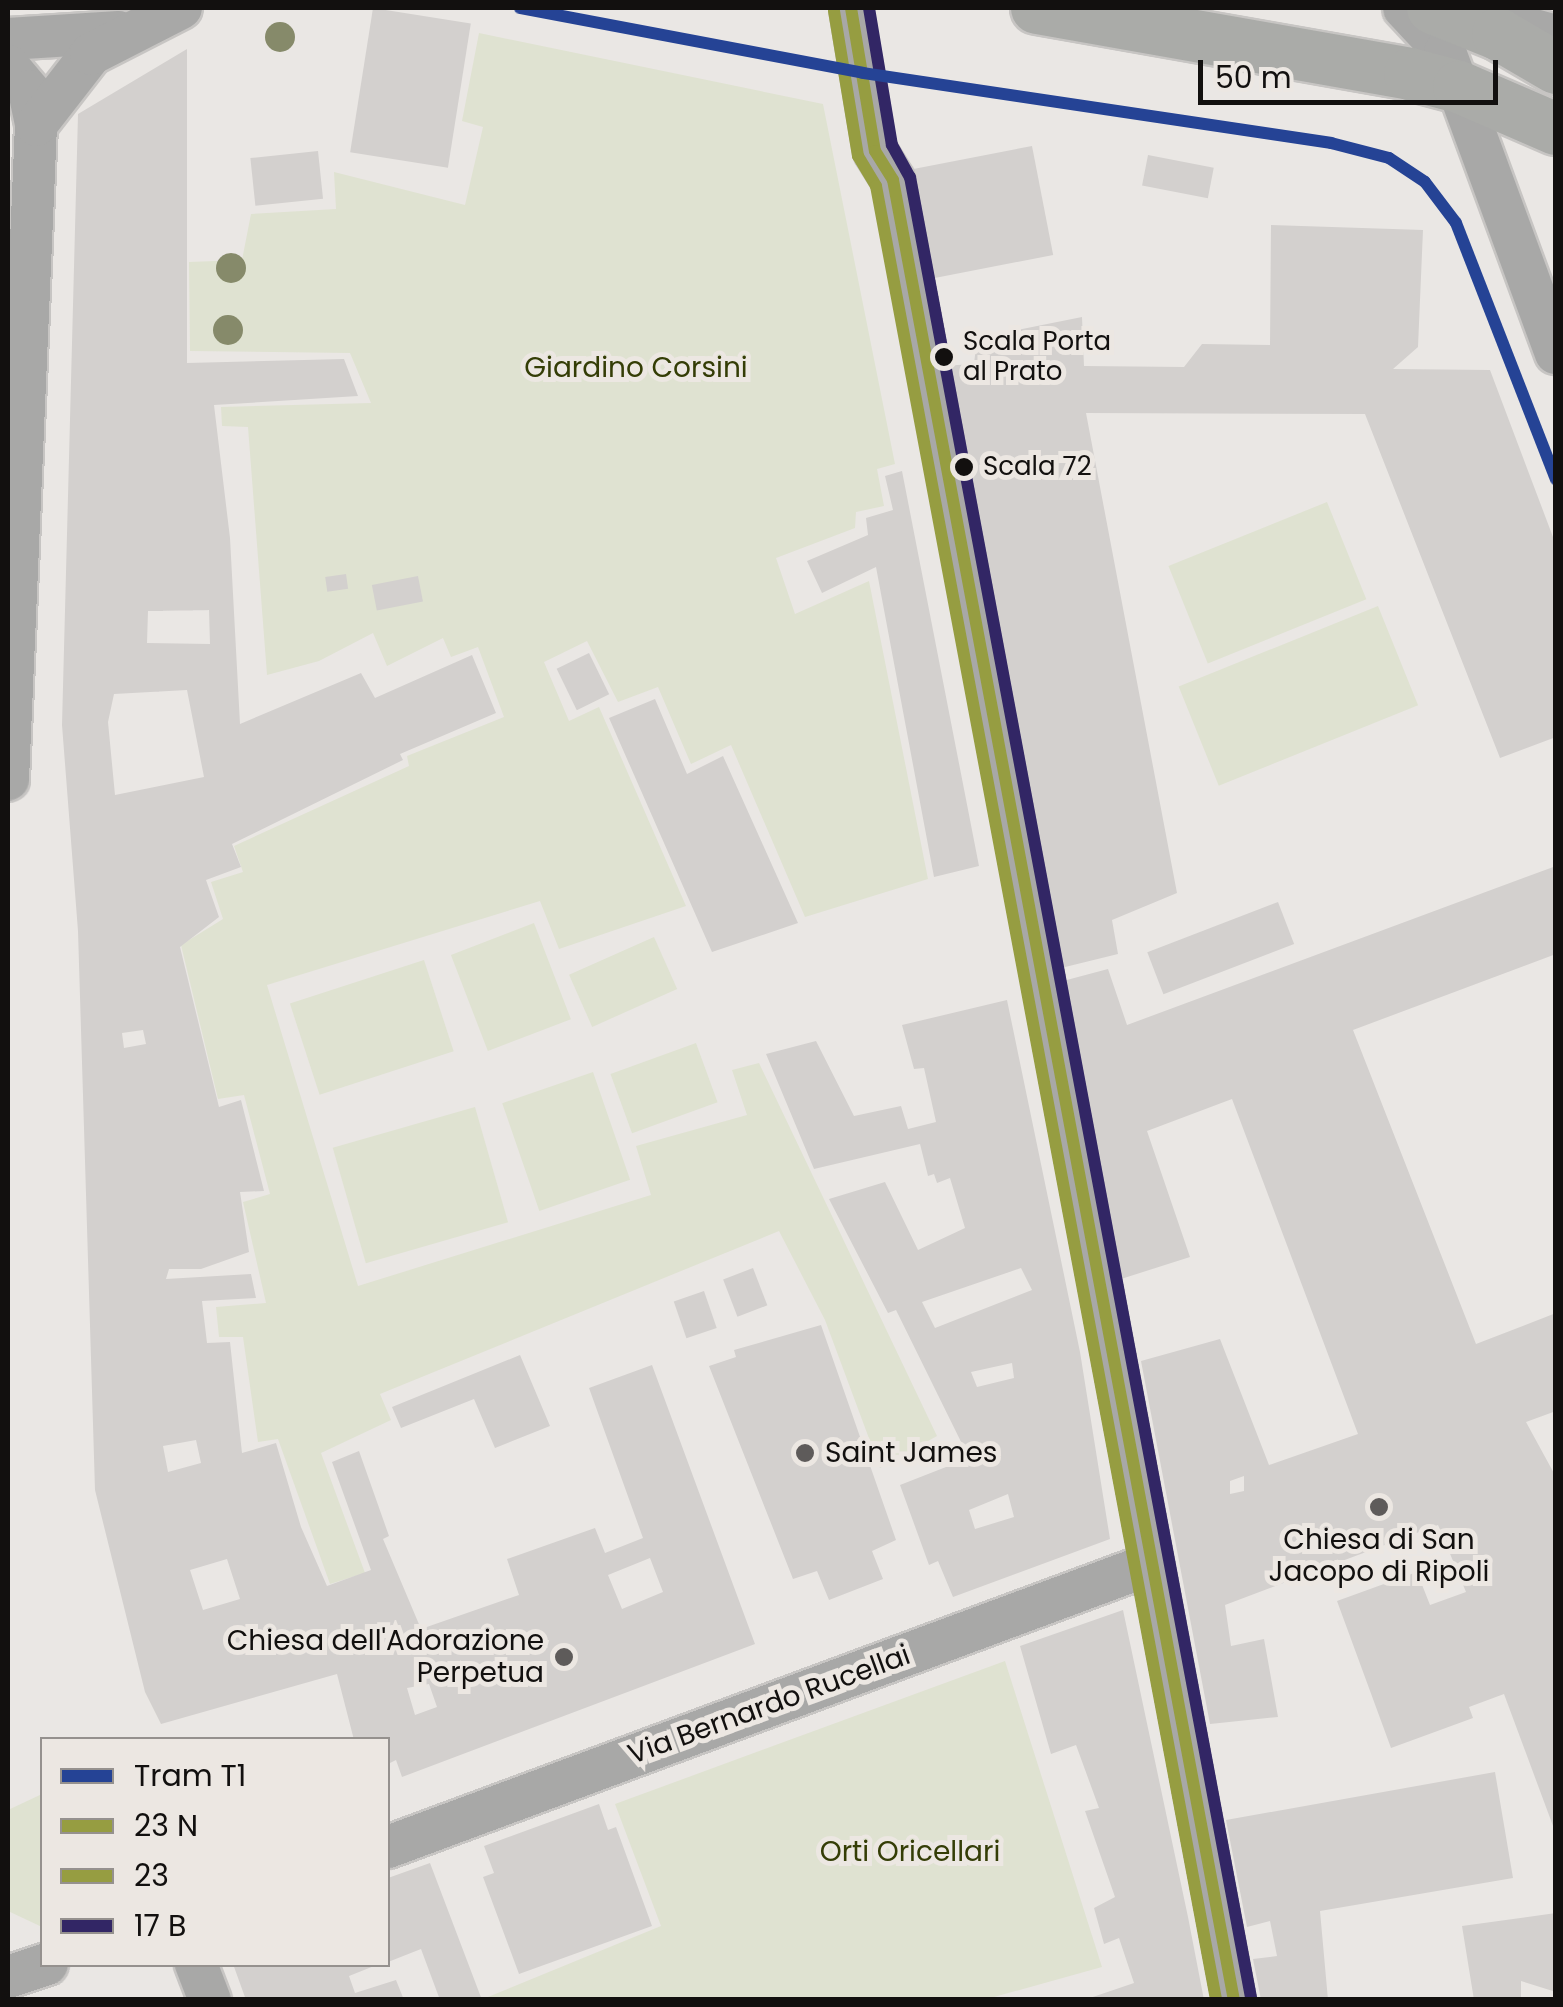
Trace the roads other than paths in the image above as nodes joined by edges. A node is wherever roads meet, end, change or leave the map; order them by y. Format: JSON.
{"nodes":[{"id":1,"x":181,"y":8,"type":"edge"},
{"id":2,"x":852,"y":8,"type":"edge"},
{"id":3,"x":1037,"y":8,"type":"edge"},
{"id":4,"x":1404,"y":8,"type":"edge"},
{"id":5,"x":1435,"y":8,"type":"edge"},
{"id":6,"x":130,"y":30,"type":"junction"},
{"id":7,"x":1556,"y":36,"type":"edge"},
{"id":8,"x":8,"y":39,"type":"edge"},
{"id":9,"x":8,"y":66,"type":"edge"},
{"id":10,"x":1556,"y":68,"type":"edge"},
{"id":11,"x":1459,"y":86,"type":"junction"},
{"id":12,"x":36,"y":125,"type":"junction"},
{"id":13,"x":1556,"y":129,"type":"edge"},
{"id":14,"x":1556,"y":353,"type":"edge"},
{"id":15,"x":14,"y":556,"type":"edge"},
{"id":16,"x":8,"y":779,"type":"edge"},
{"id":17,"x":1151,"y":1564,"type":"junction"},
{"id":18,"x":390,"y":1845,"type":"edge"},
{"id":19,"x":40,"y":1966,"type":"edge"},
{"id":20,"x":197,"y":1967,"type":"edge"},
{"id":21,"x":8,"y":1977,"type":"edge"},
{"id":22,"x":210,"y":2000,"type":"edge"},
{"id":23,"x":1234,"y":2000,"type":"edge"}],
"edges":[{"from":1,"to":6,"type":"street"},
{"from":2,"to":17,"type":"street"},
{"from":3,"to":11,"type":"main road"},
{"from":4,"to":11,"type":"street"},
{"from":5,"to":7,"type":"street"},
{"from":5,"to":10,"type":"main road"},
{"from":6,"to":8,"type":"street"},
{"from":6,"to":12,"type":"street"},
{"from":9,"to":12,"type":"street"},
{"from":11,"to":13,"type":"main road"},
{"from":11,"to":14,"type":"street"},
{"from":12,"to":15,"type":"street"},
{"from":15,"to":16,"type":"street"},
{"from":17,"to":18,"type":"street","name":"Via Bernardo Rucellai"},
{"from":17,"to":23,"type":"street"},
{"from":19,"to":21,"type":"street"},
{"from":20,"to":22,"type":"street"}]}
